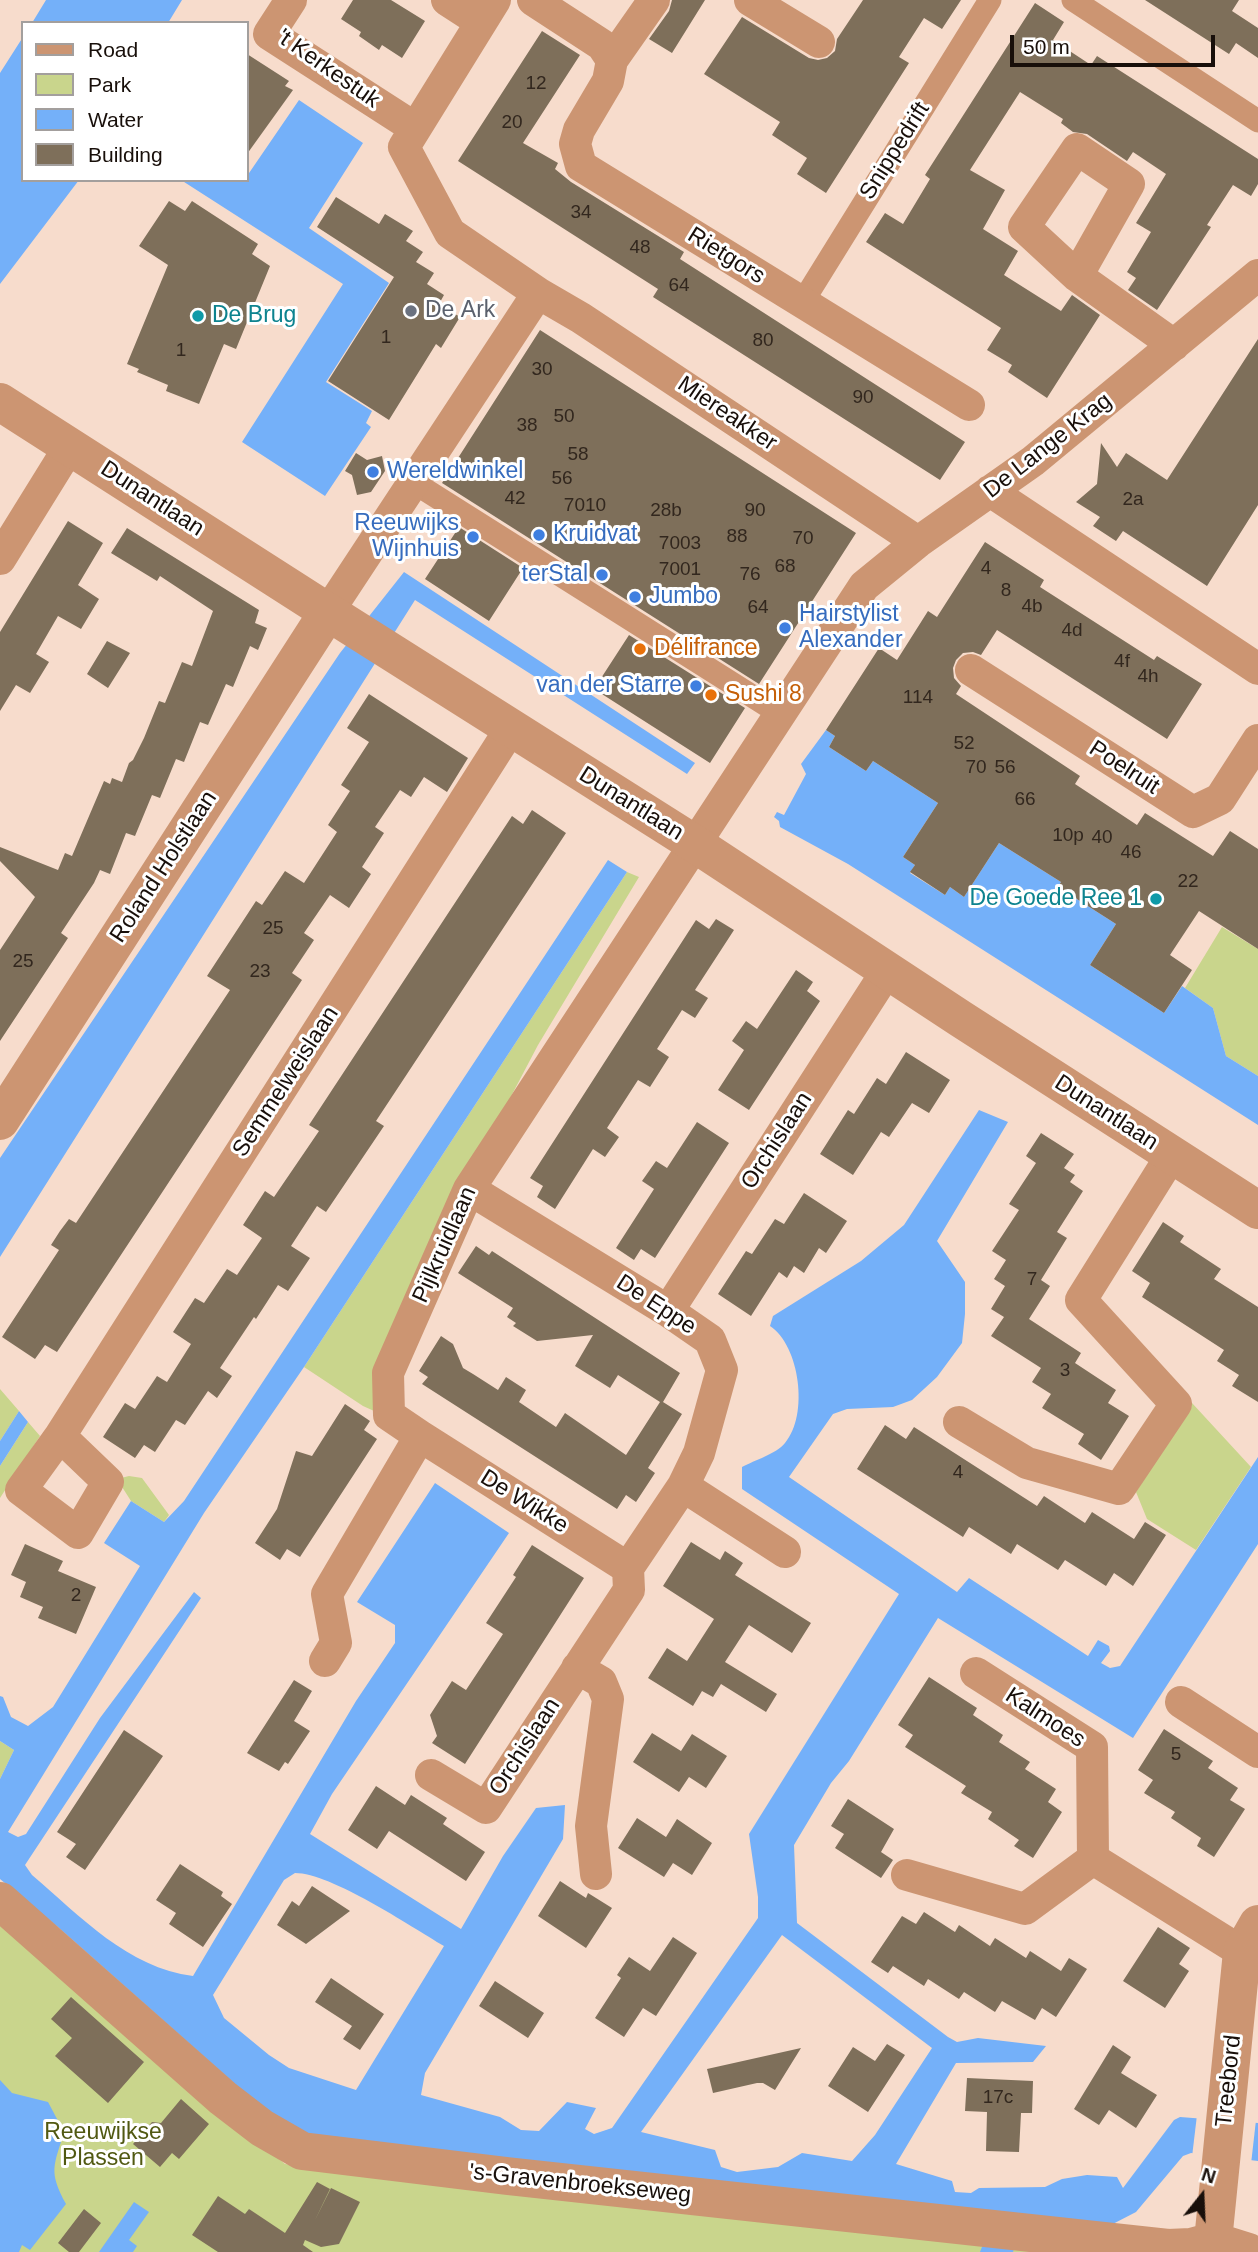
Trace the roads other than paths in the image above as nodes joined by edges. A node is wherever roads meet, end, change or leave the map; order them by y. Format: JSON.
{"nodes":[{"id":1,"x":291,"y":0,"type":"edge"},
{"id":2,"x":447,"y":0,"type":"edge"},
{"id":3,"x":533,"y":0,"type":"edge"},
{"id":4,"x":654,"y":0,"type":"edge"},
{"id":5,"x":750,"y":0,"type":"edge"},
{"id":6,"x":990,"y":0,"type":"edge"},
{"id":7,"x":1073,"y":0,"type":"edge"},
{"id":8,"x":488,"y":11,"type":"edge"},
{"id":9,"x":819,"y":42,"type":"dead end"},
{"id":10,"x":612,"y":60,"type":"junction"},
{"id":11,"x":1258,"y":121,"type":"edge"},
{"id":12,"x":415,"y":128,"type":"junction"},
{"id":13,"x":1077,"y":276,"type":"dead end"},
{"id":14,"x":1258,"y":276,"type":"edge"},
{"id":15,"x":538,"y":293,"type":"junction"},
{"id":16,"x":802,"y":303,"type":"junction"},
{"id":17,"x":1174,"y":345,"type":"junction"},
{"id":18,"x":0,"y":402,"type":"edge"},
{"id":19,"x":969,"y":405,"type":"dead end"},
{"id":20,"x":70,"y":446,"type":"junction"},
{"id":21,"x":413,"y":482,"type":"junction"},
{"id":22,"x":990,"y":491,"type":"junction"},
{"id":23,"x":918,"y":542,"type":"junction"},
{"id":24,"x":0,"y":559,"type":"edge"},
{"id":25,"x":340,"y":620,"type":"junction"},
{"id":26,"x":1258,"y":669,"type":"edge"},
{"id":27,"x":971,"y":670,"type":"dead end"},
{"id":28,"x":779,"y":713,"type":"junction"},
{"id":29,"x":511,"y":728,"type":"junction"},
{"id":30,"x":1258,"y":740,"type":"edge"},
{"id":31,"x":695,"y":844,"type":"junction"},
{"id":32,"x":887,"y":971,"type":"junction"},
{"id":33,"x":0,"y":1121,"type":"edge"},
{"id":34,"x":1171,"y":1156,"type":"junction"},
{"id":35,"x":469,"y":1189,"type":"junction"},
{"id":36,"x":1258,"y":1210,"type":"edge"},
{"id":37,"x":668,"y":1311,"type":"junction"},
{"id":38,"x":959,"y":1422,"type":"dead end"},
{"id":39,"x":60,"y":1436,"type":"dead end"},
{"id":40,"x":420,"y":1436,"type":"junction"},
{"id":41,"x":683,"y":1486,"type":"junction"},
{"id":42,"x":785,"y":1552,"type":"dead end"},
{"id":43,"x":628,"y":1568,"type":"junction"},
{"id":44,"x":325,"y":1661,"type":"dead end"},
{"id":45,"x":577,"y":1668,"type":"junction"},
{"id":46,"x":976,"y":1673,"type":"dead end"},
{"id":47,"x":1181,"y":1702,"type":"dead end"},
{"id":48,"x":1258,"y":1752,"type":"edge"},
{"id":49,"x":431,"y":1775,"type":"dead end"},
{"id":50,"x":1093,"y":1859,"type":"junction"},
{"id":51,"x":596,"y":1874,"type":"dead end"},
{"id":52,"x":907,"y":1875,"type":"dead end"},
{"id":53,"x":0,"y":1901,"type":"edge"},
{"id":54,"x":1250,"y":1938,"type":"edge"},
{"id":55,"x":1231,"y":2247,"type":"edge"}],
"edges":[{"from":1,"to":12,"type":"street","name":"'t Kerkestuk"},
{"from":2,"to":8,"type":"street"},
{"from":3,"to":10,"type":"street"},
{"from":4,"to":10,"type":"street","name":"Rietgors"},
{"from":5,"to":9,"type":"street"},
{"from":6,"to":16,"type":"street","name":"Snippedrift"},
{"from":7,"to":11,"type":"street"},
{"from":8,"to":12,"type":"street"},
{"from":10,"to":16,"type":"street","name":"Rietgors"},
{"from":12,"to":15,"type":"street"},
{"from":13,"to":17,"type":"street"},
{"from":14,"to":17,"type":"street","name":"De Lange Krag"},
{"from":15,"to":21,"type":"street"},
{"from":15,"to":23,"type":"street","name":"Miereakker"},
{"from":16,"to":19,"type":"street","name":"Rietgors"},
{"from":17,"to":22,"type":"street","name":"De Lange Krag"},
{"from":18,"to":20,"type":"street","name":"Dunantlaan"},
{"from":20,"to":24,"type":"street"},
{"from":20,"to":25,"type":"street","name":"Dunantlaan"},
{"from":21,"to":25,"type":"street"},
{"from":21,"to":28,"type":"street"},
{"from":22,"to":23,"type":"street","name":"De Lange Krag"},
{"from":22,"to":26,"type":"street"},
{"from":23,"to":28,"type":"street"},
{"from":25,"to":29,"type":"street","name":"Dunantlaan"},
{"from":25,"to":33,"type":"street","name":"Roland Holstlaan"},
{"from":27,"to":30,"type":"street","name":"Poelruit"},
{"from":28,"to":31,"type":"street"},
{"from":29,"to":31,"type":"street","name":"Dunantlaan"},
{"from":29,"to":39,"type":"street","name":"Semmelweislaan"},
{"from":31,"to":32,"type":"street","name":"Dunantlaan"},
{"from":31,"to":35,"type":"street","name":"Pijlkruidlaan"},
{"from":32,"to":34,"type":"street","name":"Dunantlaan"},
{"from":32,"to":37,"type":"street","name":"Orchislaan"},
{"from":34,"to":36,"type":"street","name":"Dunantlaan"},
{"from":34,"to":38,"type":"street"},
{"from":35,"to":37,"type":"street","name":"De Eppe"},
{"from":35,"to":40,"type":"street","name":"Pijlkruidlaan"},
{"from":37,"to":41,"type":"street","name":"De Eppe"},
{"from":40,"to":43,"type":"street","name":"De Wikke"},
{"from":40,"to":44,"type":"street"},
{"from":41,"to":42,"type":"street"},
{"from":41,"to":43,"type":"street","name":"Orchislaan"},
{"from":43,"to":45,"type":"street","name":"Orchislaan"},
{"from":45,"to":49,"type":"street","name":"Orchislaan"},
{"from":45,"to":51,"type":"street"},
{"from":46,"to":50,"type":"street","name":"Kalmoes"},
{"from":47,"to":48,"type":"street"},
{"from":50,"to":52,"type":"street"},
{"from":50,"to":54,"type":"street"},
{"from":53,"to":55,"type":"street","name":"'s-Gravenbroekseweg"},
{"from":54,"to":55,"type":"street","name":"Treebord"}]}
